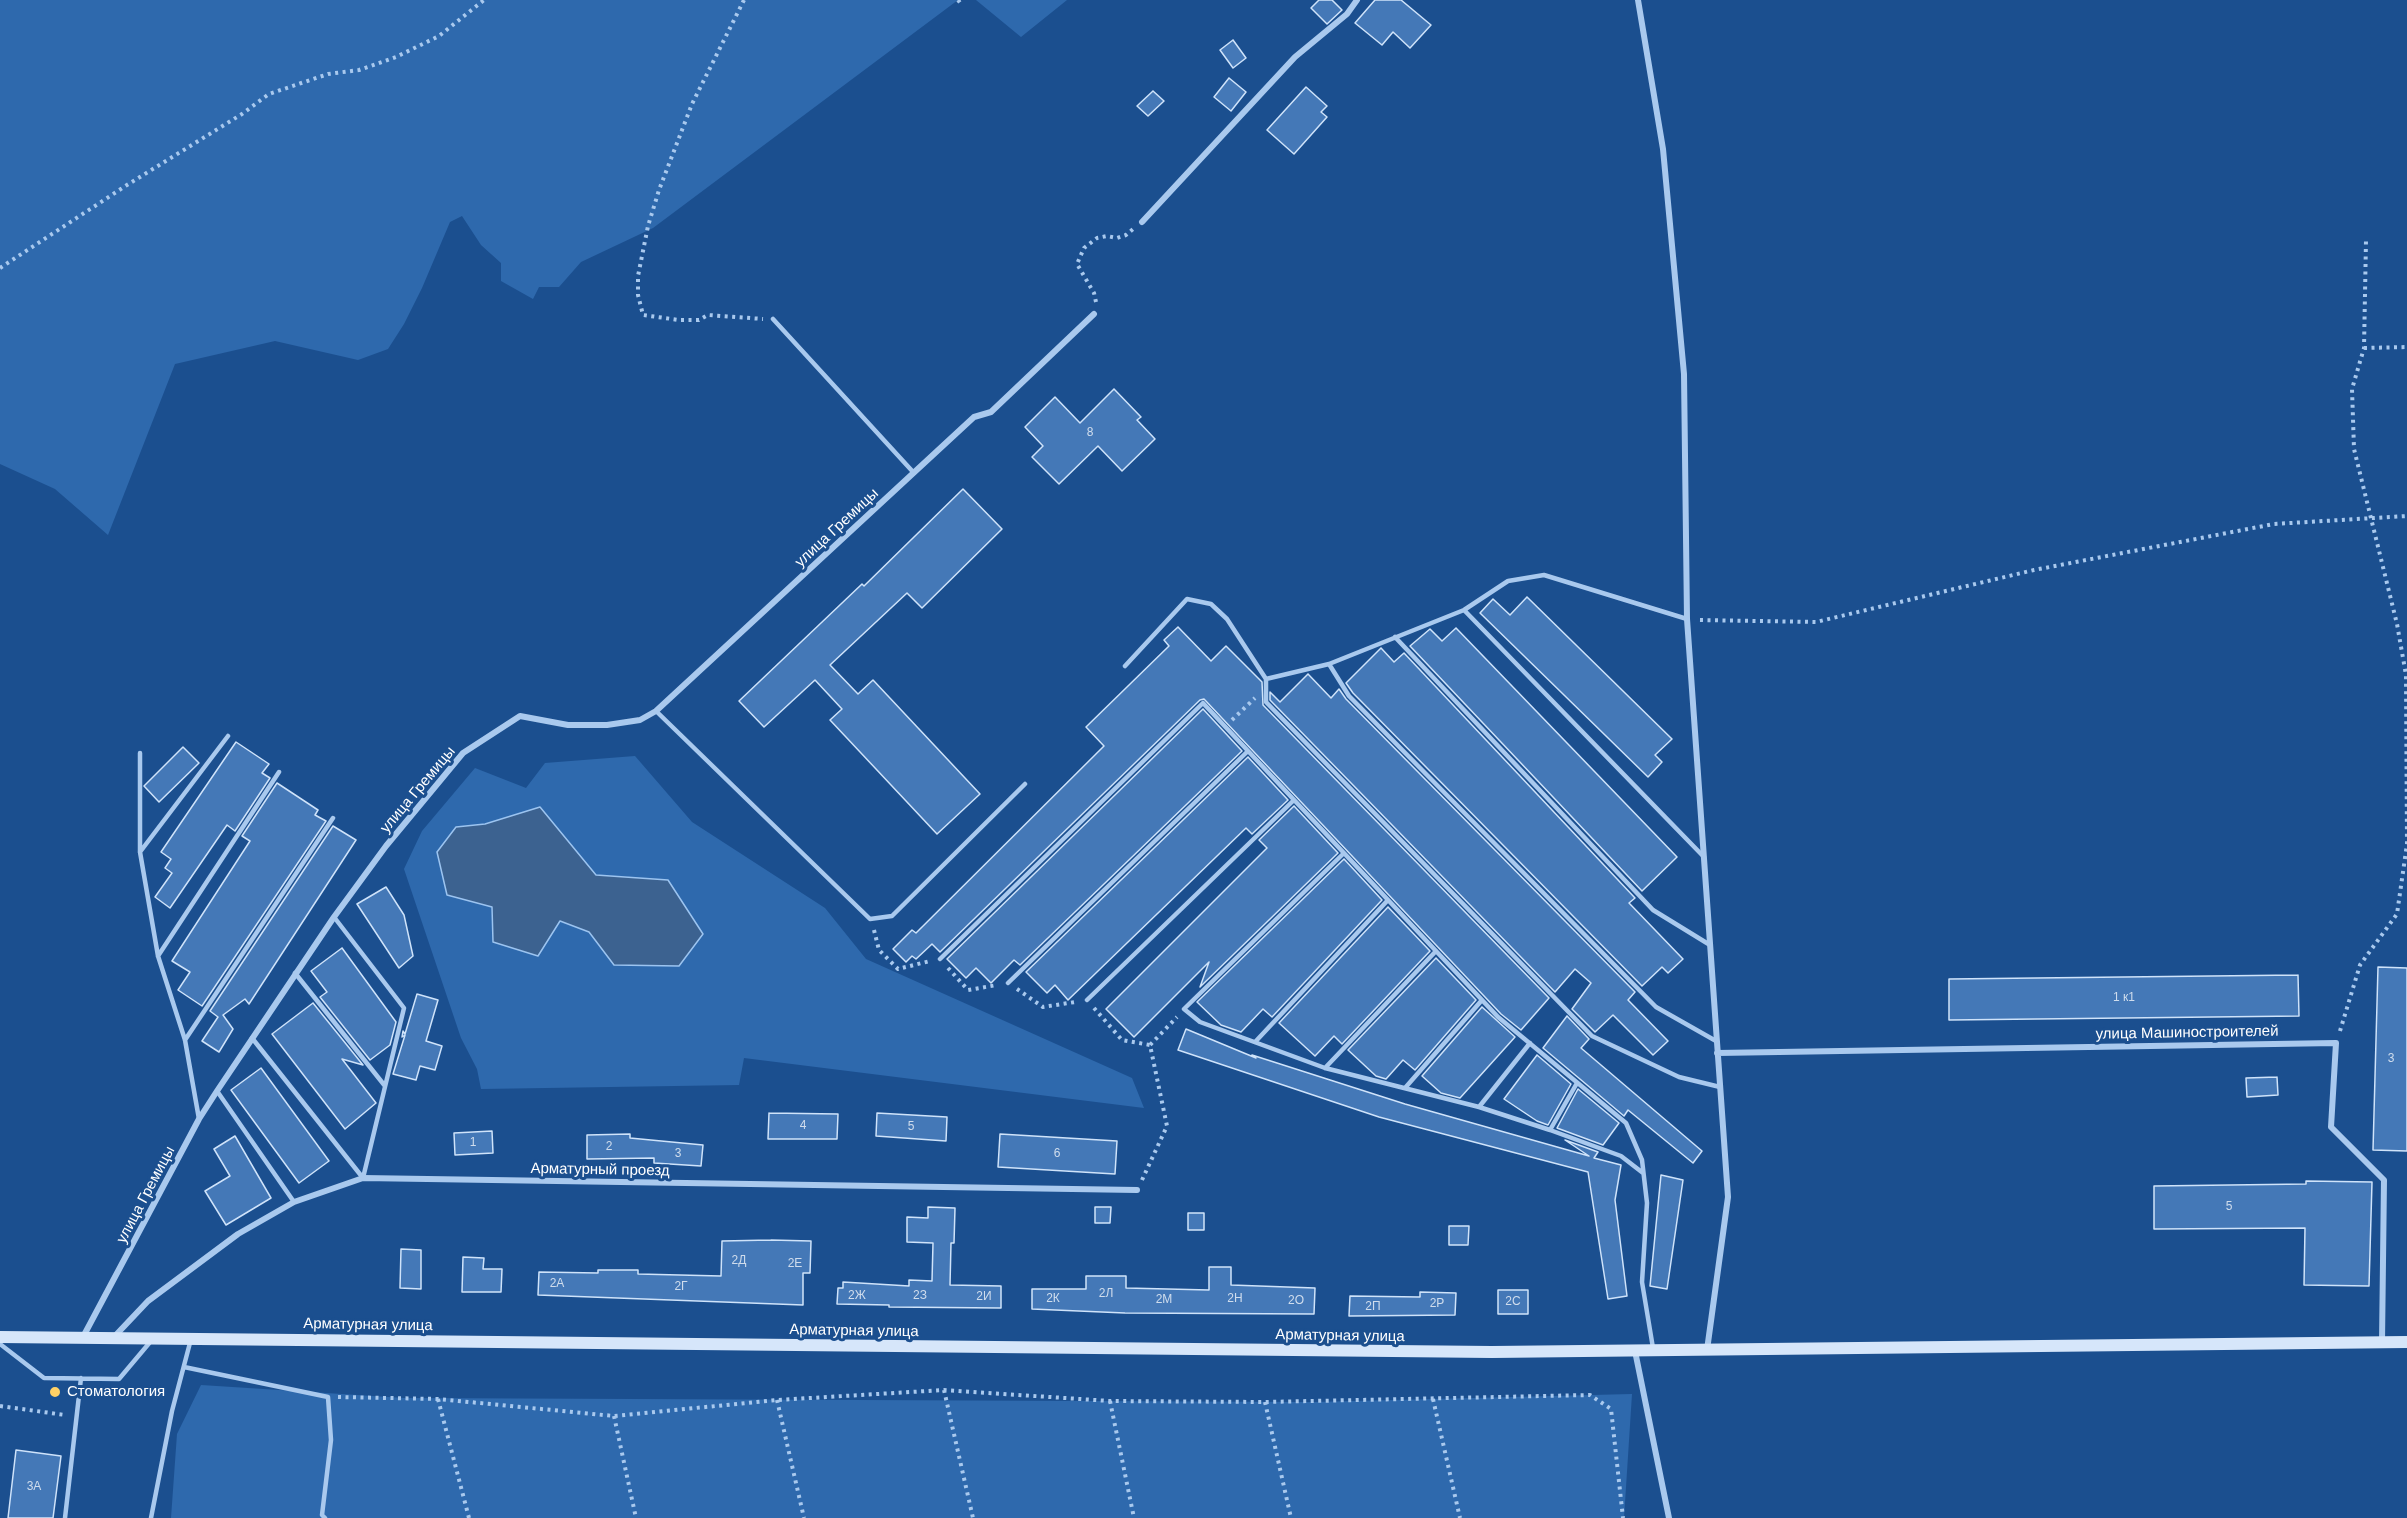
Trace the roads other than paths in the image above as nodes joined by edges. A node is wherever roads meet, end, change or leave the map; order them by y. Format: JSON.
{"nodes":[{"id":1,"x":1357,"y":0,"type":"edge"},
{"id":2,"x":1638,"y":0,"type":"edge"},
{"id":3,"x":1142,"y":222,"type":"road end"},
{"id":4,"x":1094,"y":314,"type":"road end"},
{"id":5,"x":773,"y":318,"type":"road end"},
{"id":6,"x":914,"y":472,"type":"junction"},
{"id":7,"x":1464,"y":610,"type":"junction"},
{"id":8,"x":1687,"y":620,"type":"junction"},
{"id":9,"x":1395,"y":637,"type":"junction"},
{"id":10,"x":1329,"y":664,"type":"junction"},
{"id":11,"x":1125,"y":666,"type":"dead end"},
{"id":12,"x":1266,"y":679,"type":"junction"},
{"id":13,"x":656,"y":711,"type":"junction"},
{"id":14,"x":228,"y":736,"type":"dead end"},
{"id":15,"x":1248,"y":751,"type":"junction"},
{"id":16,"x":140,"y":753,"type":"dead end"},
{"id":17,"x":279,"y":772,"type":"dead end"},
{"id":18,"x":1025,"y":784,"type":"dead end"},
{"id":19,"x":1294,"y":800,"type":"junction"},
{"id":20,"x":333,"y":818,"type":"dead end"},
{"id":21,"x":140,"y":852,"type":"junction"},
{"id":22,"x":1344,"y":853,"type":"junction"},
{"id":23,"x":1704,"y":857,"type":"junction"},
{"id":24,"x":1388,"y":900,"type":"junction"},
{"id":25,"x":334,"y":917,"type":"junction"},
{"id":26,"x":1710,"y":945,"type":"junction"},
{"id":27,"x":1436,"y":951,"type":"junction"},
{"id":28,"x":158,"y":956,"type":"junction"},
{"id":29,"x":940,"y":959,"type":"dead end"},
{"id":30,"x":295,"y":973,"type":"junction"},
{"id":31,"x":1008,"y":982,"type":"dead end"},
{"id":32,"x":1087,"y":1000,"type":"dead end"},
{"id":33,"x":1482,"y":1000,"type":"junction"},
{"id":34,"x":252,"y":1038,"type":"junction"},
{"id":35,"x":185,"y":1040,"type":"junction"},
{"id":36,"x":1256,"y":1041,"type":"junction"},
{"id":37,"x":1716,"y":1041,"type":"junction"},
{"id":38,"x":1530,"y":1043,"type":"junction"},
{"id":39,"x":1717,"y":1053,"type":"junction"},
{"id":40,"x":1325,"y":1068,"type":"junction"},
{"id":41,"x":1577,"y":1083,"type":"junction"},
{"id":42,"x":385,"y":1086,"type":"junction"},
{"id":43,"x":1720,"y":1087,"type":"junction"},
{"id":44,"x":1405,"y":1088,"type":"junction"},
{"id":45,"x":217,"y":1091,"type":"junction"},
{"id":46,"x":1479,"y":1107,"type":"junction"},
{"id":47,"x":199,"y":1119,"type":"junction"},
{"id":48,"x":1550,"y":1130,"type":"junction"},
{"id":49,"x":1644,"y":1173,"type":"junction"},
{"id":50,"x":363,"y":1178,"type":"junction"},
{"id":51,"x":1137,"y":1190,"type":"road end"},
{"id":52,"x":294,"y":1202,"type":"junction"},
{"id":53,"x":0,"y":1337,"type":"edge"},
{"id":54,"x":83,"y":1338,"type":"junction"},
{"id":55,"x":113,"y":1338,"type":"junction"},
{"id":56,"x":154,"y":1338,"type":"junction"},
{"id":57,"x":191,"y":1339,"type":"junction"},
{"id":58,"x":2382,"y":1342,"type":"junction"},
{"id":59,"x":2407,"y":1342,"type":"edge"},
{"id":60,"x":0,"y":1344,"type":"edge"},
{"id":61,"x":1654,"y":1350,"type":"junction"},
{"id":62,"x":1707,"y":1350,"type":"junction"},
{"id":63,"x":1635,"y":1351,"type":"junction"},
{"id":64,"x":184,"y":1367,"type":"junction"},
{"id":65,"x":81,"y":1378,"type":"junction"},
{"id":66,"x":65,"y":1518,"type":"edge"},
{"id":67,"x":151,"y":1518,"type":"edge"},
{"id":68,"x":325,"y":1518,"type":"edge"},
{"id":69,"x":1670,"y":1518,"type":"edge"}],
"edges":[{"from":1,"to":3,"type":"street"},
{"from":2,"to":8,"type":"street"},
{"from":4,"to":6,"type":"street","name":"улица Гремицы"},
{"from":5,"to":6,"type":"lane"},
{"from":6,"to":13,"type":"street","name":"улица Гремицы"},
{"from":7,"to":8,"type":"lane"},
{"from":7,"to":9,"type":"lane"},
{"from":7,"to":23,"type":"lane"},
{"from":8,"to":23,"type":"street"},
{"from":9,"to":10,"type":"lane"},
{"from":9,"to":26,"type":"lane"},
{"from":10,"to":12,"type":"lane"},
{"from":10,"to":37,"type":"lane"},
{"from":11,"to":12,"type":"lane"},
{"from":12,"to":43,"type":"lane"},
{"from":13,"to":18,"type":"lane"},
{"from":13,"to":25,"type":"street","name":"улица Гремицы"},
{"from":14,"to":21,"type":"lane"},
{"from":15,"to":19,"type":"lane"},
{"from":15,"to":29,"type":"lane"},
{"from":15,"to":31,"type":"lane"},
{"from":16,"to":21,"type":"lane"},
{"from":17,"to":28,"type":"lane"},
{"from":19,"to":22,"type":"lane"},
{"from":19,"to":32,"type":"lane"},
{"from":20,"to":35,"type":"lane"},
{"from":21,"to":28,"type":"lane"},
{"from":22,"to":24,"type":"lane"},
{"from":22,"to":36,"type":"lane"},
{"from":23,"to":26,"type":"street"},
{"from":24,"to":27,"type":"lane"},
{"from":24,"to":36,"type":"lane"},
{"from":25,"to":30,"type":"street","name":"улица Гремицы"},
{"from":25,"to":42,"type":"lane"},
{"from":26,"to":37,"type":"street"},
{"from":27,"to":33,"type":"lane"},
{"from":27,"to":40,"type":"lane"},
{"from":28,"to":35,"type":"lane"},
{"from":30,"to":34,"type":"street","name":"улица Гремицы"},
{"from":30,"to":42,"type":"lane"},
{"from":33,"to":38,"type":"lane"},
{"from":33,"to":44,"type":"lane"},
{"from":34,"to":45,"type":"street","name":"улица Гремицы"},
{"from":34,"to":50,"type":"lane"},
{"from":35,"to":47,"type":"lane"},
{"from":36,"to":40,"type":"lane"},
{"from":37,"to":39,"type":"street"},
{"from":38,"to":41,"type":"lane"},
{"from":38,"to":46,"type":"lane"},
{"from":39,"to":43,"type":"street"},
{"from":39,"to":58,"type":"street","name":"улица Машиностроителей"},
{"from":40,"to":44,"type":"lane"},
{"from":41,"to":48,"type":"lane"},
{"from":41,"to":49,"type":"lane"},
{"from":42,"to":50,"type":"lane"},
{"from":43,"to":62,"type":"street"},
{"from":44,"to":46,"type":"lane"},
{"from":45,"to":47,"type":"street","name":"улица Гремицы"},
{"from":45,"to":52,"type":"lane"},
{"from":46,"to":48,"type":"lane"},
{"from":47,"to":54,"type":"street","name":"улица Гремицы"},
{"from":48,"to":49,"type":"lane"},
{"from":49,"to":61,"type":"lane"},
{"from":50,"to":51,"type":"street","name":"Арматурный проезд"},
{"from":50,"to":52,"type":"street","name":"Арматурный проезд"},
{"from":52,"to":55,"type":"street","name":"Арматурный проезд"},
{"from":53,"to":54,"type":"street","name":"Арматурная улица"},
{"from":54,"to":55,"type":"street","name":"Арматурная улица"},
{"from":55,"to":56,"type":"street","name":"Арматурная улица"},
{"from":56,"to":57,"type":"street","name":"Арматурная улица"},
{"from":56,"to":65,"type":"lane"},
{"from":57,"to":63,"type":"street","name":"Арматурная улица"},
{"from":57,"to":64,"type":"lane"},
{"from":58,"to":59,"type":"street","name":"Арматурная улица"},
{"from":58,"to":62,"type":"street","name":"Арматурная улица"},
{"from":60,"to":65,"type":"lane"},
{"from":61,"to":62,"type":"street","name":"Арматурная улица"},
{"from":61,"to":63,"type":"street","name":"Арматурная улица"},
{"from":63,"to":69,"type":"street"},
{"from":64,"to":67,"type":"lane"},
{"from":64,"to":68,"type":"lane"},
{"from":65,"to":66,"type":"lane"}]}
